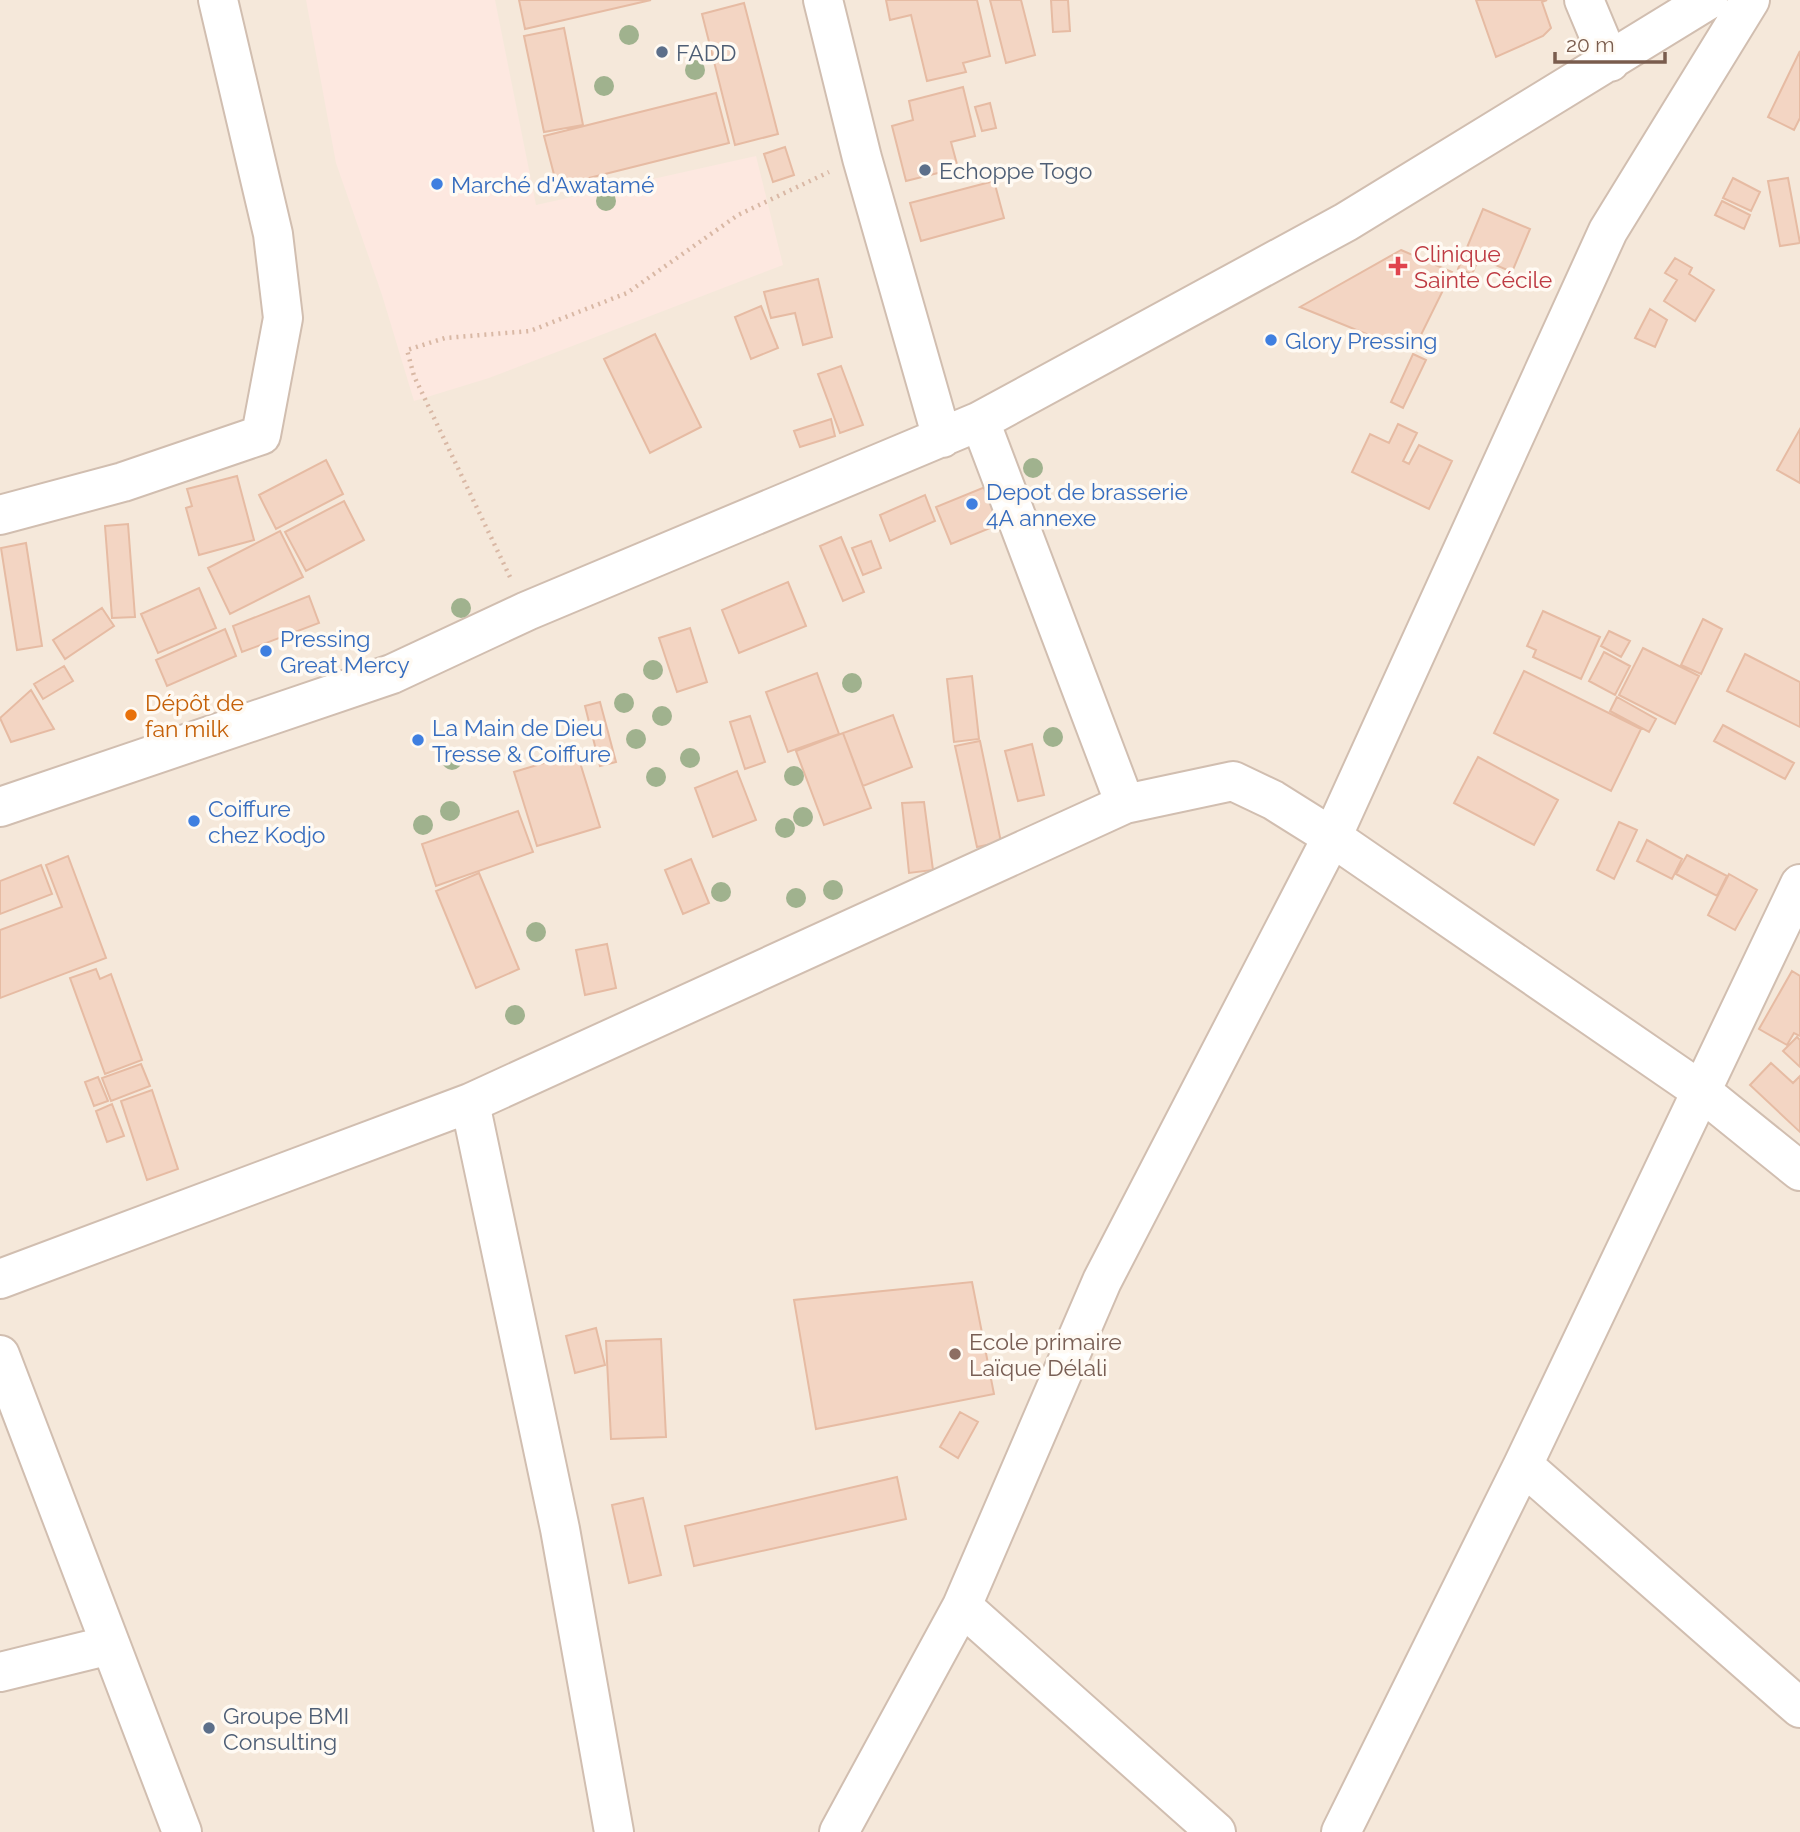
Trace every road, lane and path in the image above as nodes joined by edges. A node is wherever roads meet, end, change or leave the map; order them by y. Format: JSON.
{"nodes":[{"id":1,"x":823,"y":0,"type":"edge"},
{"id":2,"x":1584,"y":0,"type":"edge"},
{"id":3,"x":1708,"y":0,"type":"edge"},
{"id":4,"x":1750,"y":0,"type":"edge"},
{"id":5,"x":227,"y":3,"type":"edge"},
{"id":6,"x":1610,"y":62,"type":"junction"},
{"id":7,"x":862,"y":158,"type":"junction"},
{"id":8,"x":980,"y":421,"type":"junction"},
{"id":9,"x":942,"y":439,"type":"junction"},
{"id":10,"x":0,"y":515,"type":"edge"},
{"id":11,"x":527,"y":611,"type":"junction"},
{"id":12,"x":1125,"y":804,"type":"junction"},
{"id":13,"x":0,"y":807,"type":"edge"},
{"id":14,"x":1332,"y":837,"type":"junction"},
{"id":15,"x":1800,"y":884,"type":"edge"},
{"id":16,"x":1701,"y":1091,"type":"junction"},
{"id":17,"x":470,"y":1103,"type":"junction"},
{"id":18,"x":1800,"y":1171,"type":"edge"},
{"id":19,"x":0,"y":1279,"type":"edge"},
{"id":20,"x":0,"y":1355,"type":"edge"},
{"id":21,"x":1523,"y":1465,"type":"junction"},
{"id":22,"x":962,"y":1606,"type":"junction"},
{"id":23,"x":110,"y":1645,"type":"junction"},
{"id":24,"x":0,"y":1672,"type":"edge"},
{"id":25,"x":1800,"y":1708,"type":"edge"},
{"id":26,"x":182,"y":1832,"type":"edge"},
{"id":27,"x":614,"y":1832,"type":"edge"},
{"id":28,"x":839,"y":1832,"type":"edge"},
{"id":29,"x":1216,"y":1832,"type":"edge"},
{"id":30,"x":1341,"y":1832,"type":"edge"}],
"edges":[{"from":1,"to":7,"type":"street"},
{"from":2,"to":6,"type":"street"},
{"from":3,"to":6,"type":"street"},
{"from":4,"to":14,"type":"street"},
{"from":5,"to":10,"type":"street"},
{"from":6,"to":8,"type":"street"},
{"from":7,"to":9,"type":"street"},
{"from":7,"to":11,"type":"path"},
{"from":8,"to":9,"type":"street"},
{"from":8,"to":12,"type":"street"},
{"from":9,"to":11,"type":"street"},
{"from":11,"to":13,"type":"street"},
{"from":12,"to":14,"type":"street"},
{"from":12,"to":17,"type":"street"},
{"from":14,"to":16,"type":"street"},
{"from":14,"to":22,"type":"street"},
{"from":15,"to":16,"type":"street"},
{"from":16,"to":18,"type":"street"},
{"from":16,"to":21,"type":"street"},
{"from":17,"to":19,"type":"street"},
{"from":17,"to":27,"type":"street"},
{"from":20,"to":23,"type":"street"},
{"from":21,"to":25,"type":"street"},
{"from":21,"to":30,"type":"street"},
{"from":22,"to":28,"type":"street"},
{"from":22,"to":29,"type":"street"},
{"from":23,"to":24,"type":"street"},
{"from":23,"to":26,"type":"street"}]}
